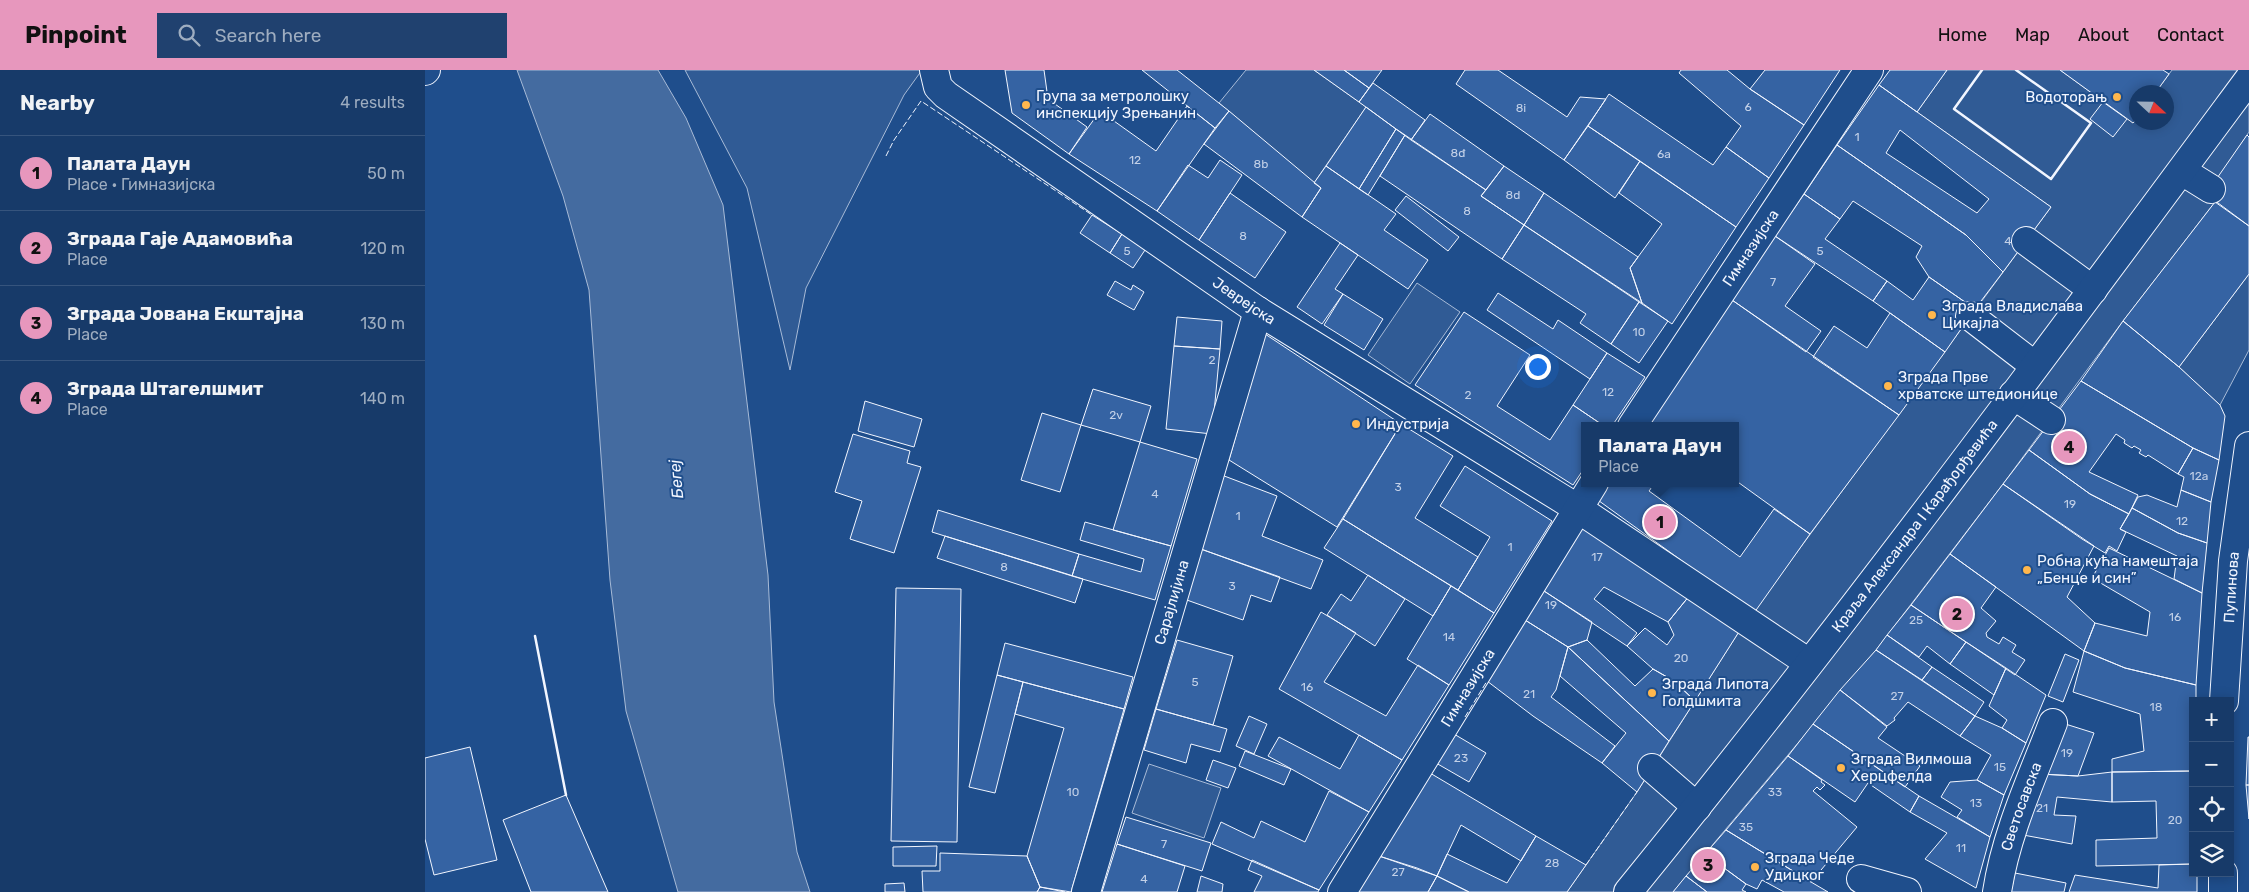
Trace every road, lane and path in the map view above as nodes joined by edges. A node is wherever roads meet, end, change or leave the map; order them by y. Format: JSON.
{"nodes":[{"id":1,"x":933,"y":70,"type":"edge"},
{"id":2,"x":1869,"y":70,"type":"edge"},
{"id":3,"x":2243,"y":78,"type":"edge"},
{"id":4,"x":2182,"y":171,"type":"junction"},
{"id":5,"x":2211,"y":189,"type":"dead end"},
{"id":6,"x":2026,"y":241,"type":"dead end"},
{"id":7,"x":2093,"y":290,"type":"junction"},
{"id":8,"x":1258,"y":310,"type":"junction"},
{"id":9,"x":1971,"y":316,"type":"dead end"},
{"id":10,"x":2035,"y":366,"type":"junction"},
{"id":11,"x":2013,"y":395,"type":"junction"},
{"id":12,"x":2051,"y":420,"type":"dead end"},
{"id":13,"x":1635,"y":422,"type":"edge"},
{"id":14,"x":2249,"y":446,"type":"edge"},
{"id":15,"x":1591,"y":487,"type":"edge"},
{"id":16,"x":1577,"y":508,"type":"junction"},
{"id":17,"x":1809,"y":663,"type":"junction"},
{"id":18,"x":2224,"y":697,"type":"edge"},
{"id":19,"x":2053,"y":724,"type":"dead end"},
{"id":20,"x":1652,"y":768,"type":"dead end"},
{"id":21,"x":1697,"y":806,"type":"junction"},
{"id":22,"x":2223,"y":877,"type":"edge"},
{"id":23,"x":1861,"y":879,"type":"dead end"},
{"id":24,"x":1085,"y":892,"type":"edge"},
{"id":25,"x":1342,"y":892,"type":"edge"},
{"id":26,"x":1628,"y":892,"type":"edge"},
{"id":27,"x":1907,"y":892,"type":"edge"},
{"id":28,"x":1997,"y":892,"type":"edge"},
{"id":29,"x":2223,"y":892,"type":"edge"}],
"edges":[{"from":1,"to":8,"type":"street","name":"Јеврејска"},
{"from":2,"to":13,"type":"street","name":"Гимназијска"},
{"from":3,"to":4,"type":"street","name":"Краља Александра I Карађорђевића"},
{"from":4,"to":5,"type":"street"},
{"from":4,"to":7,"type":"street","name":"Краља Александра I Карађорђевића"},
{"from":6,"to":7,"type":"street"},
{"from":7,"to":10,"type":"street","name":"Краља Александра I Карађорђевића"},
{"from":8,"to":16,"type":"street","name":"Јеврејска"},
{"from":8,"to":24,"type":"street","name":"Сарајлијина"},
{"from":9,"to":10,"type":"street"},
{"from":10,"to":11,"type":"street","name":"Краља Александра I Карађорђевића"},
{"from":11,"to":12,"type":"street"},
{"from":11,"to":17,"type":"street","name":"Краља Александра I Карађорђевића"},
{"from":14,"to":18,"type":"street","name":"Пупинова"},
{"from":15,"to":16,"type":"street","name":"Гимназијска"},
{"from":16,"to":17,"type":"street","name":"Јеврејска"},
{"from":16,"to":25,"type":"street","name":"Гимназијска"},
{"from":17,"to":21,"type":"street","name":"Краља Александра I Карађорђевића"},
{"from":19,"to":28,"type":"street","name":"Светосавска"},
{"from":20,"to":21,"type":"street"},
{"from":21,"to":26,"type":"street","name":"Краља Александра I Карађорђевића"},
{"from":22,"to":29,"type":"street"},
{"from":23,"to":27,"type":"street"}]}
